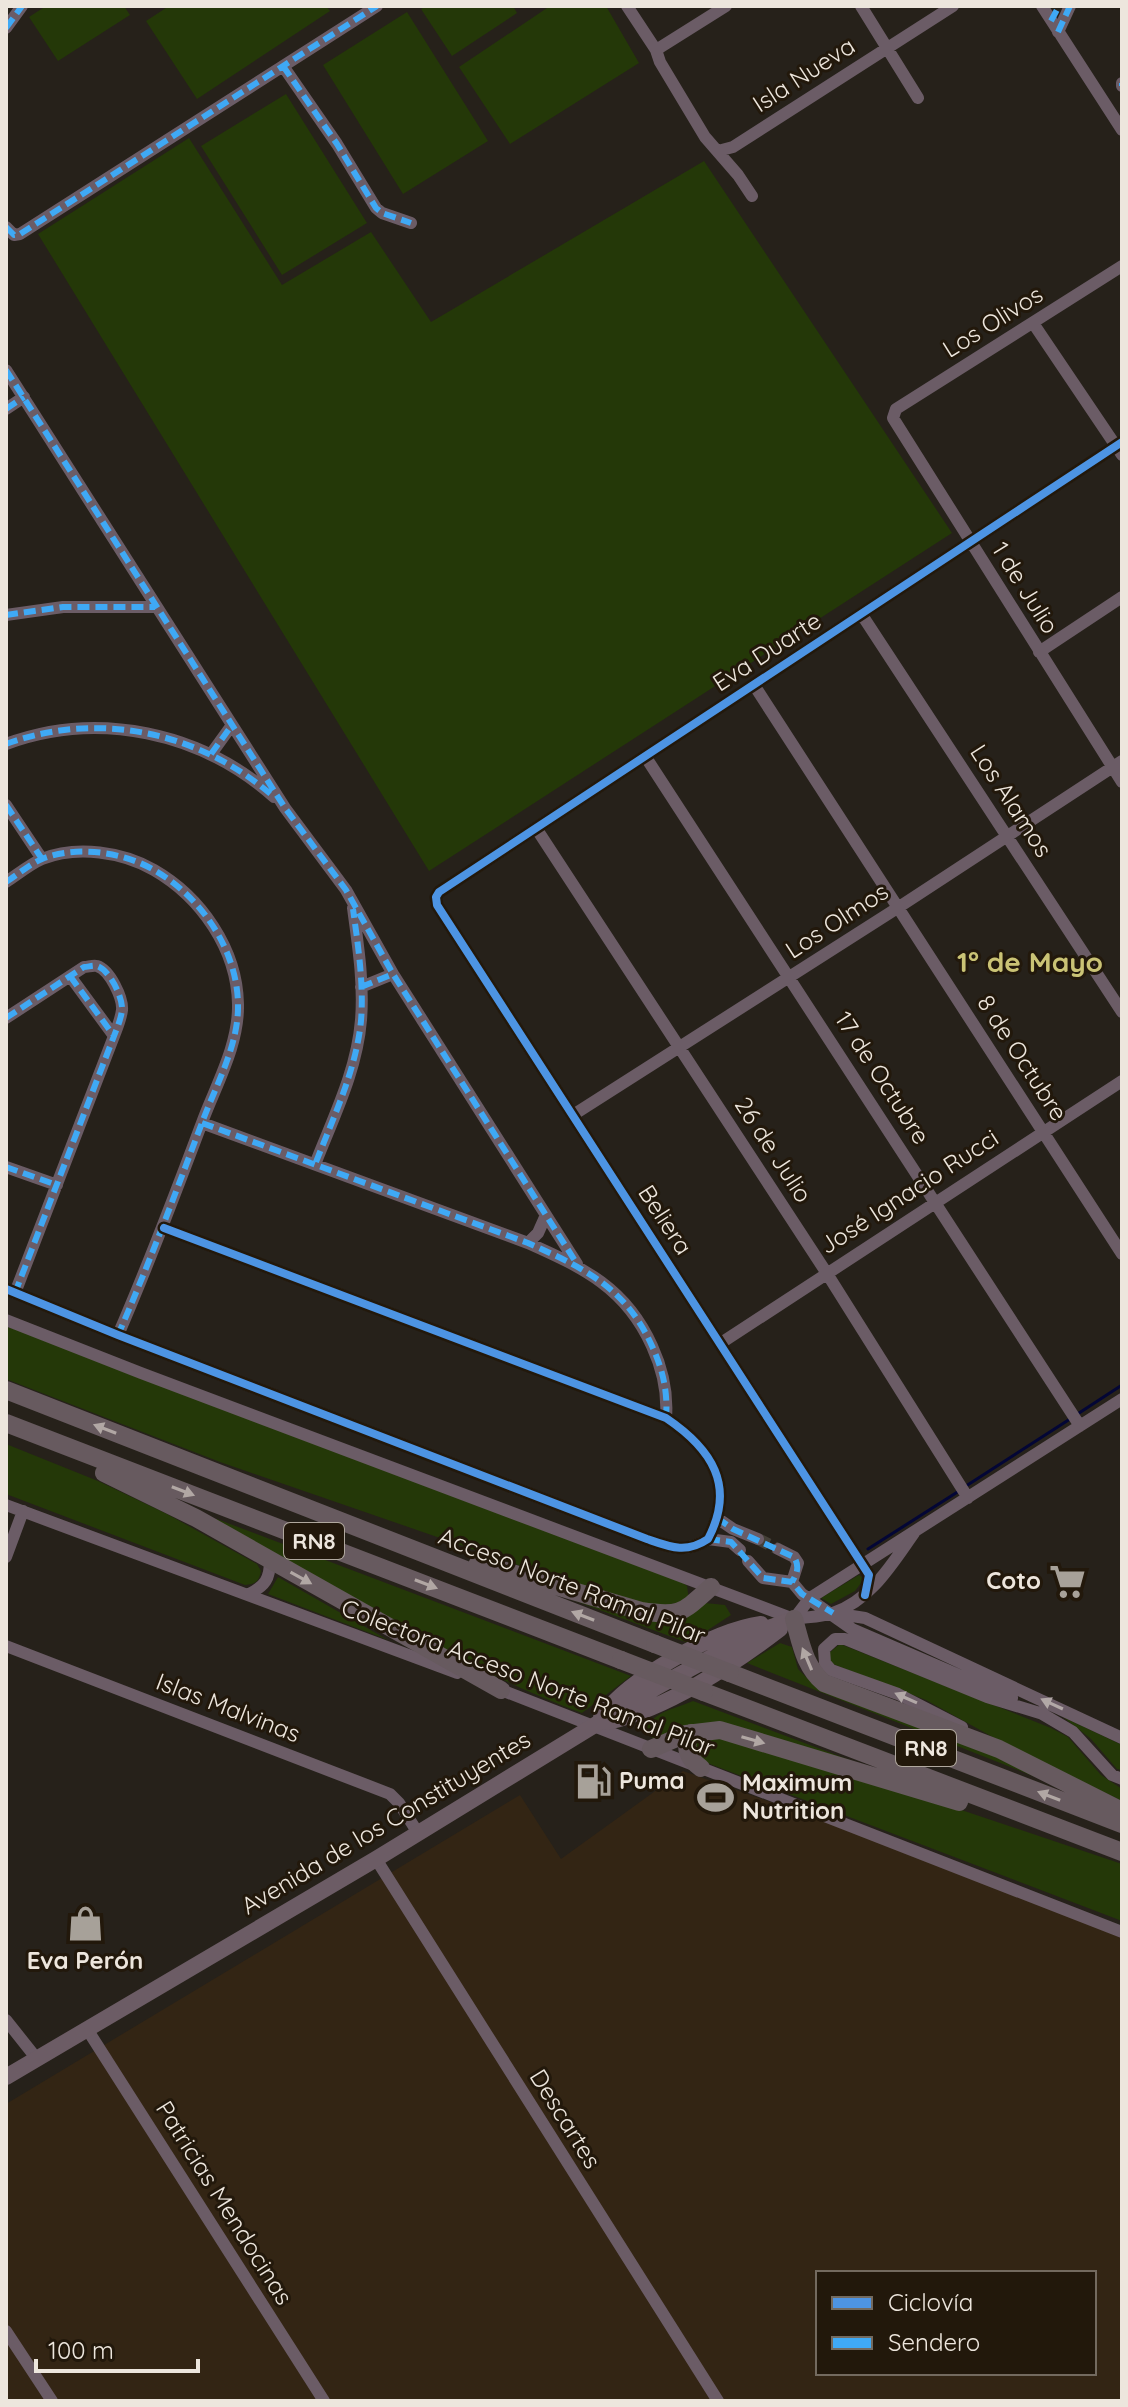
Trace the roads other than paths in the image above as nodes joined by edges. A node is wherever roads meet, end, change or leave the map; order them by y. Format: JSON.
{"nodes":[{"id":1,"x":22,"y":6,"type":"edge"},
{"id":2,"x":377,"y":6,"type":"edge"},
{"id":3,"x":627,"y":6,"type":"edge"},
{"id":4,"x":726,"y":6,"type":"edge"},
{"id":5,"x":861,"y":6,"type":"edge"},
{"id":6,"x":953,"y":6,"type":"edge"},
{"id":7,"x":1042,"y":6,"type":"edge"},
{"id":8,"x":1059,"y":6,"type":"edge"},
{"id":9,"x":1070,"y":6,"type":"edge"},
{"id":10,"x":1054,"y":27,"type":"junction"},
{"id":11,"x":6,"y":28,"type":"edge"},
{"id":12,"x":887,"y":48,"type":"junction"},
{"id":13,"x":656,"y":50,"type":"junction"},
{"id":14,"x":283,"y":66,"type":"junction"},
{"id":15,"x":918,"y":98,"type":"dead end"},
{"id":16,"x":1122,"y":130,"type":"edge"},
{"id":17,"x":718,"y":151,"type":"junction"},
{"id":18,"x":752,"y":196,"type":"dead end"},
{"id":19,"x":411,"y":223,"type":"dead end"},
{"id":20,"x":6,"y":227,"type":"edge"},
{"id":21,"x":1122,"y":266,"type":"edge"},
{"id":22,"x":1033,"y":323,"type":"junction"},
{"id":23,"x":6,"y":370,"type":"edge"},
{"id":24,"x":24,"y":397,"type":"junction"},
{"id":25,"x":6,"y":409,"type":"edge"},
{"id":26,"x":893,"y":418,"type":"joint"},
{"id":27,"x":1120,"y":448,"type":"edge"},
{"id":28,"x":971,"y":542,"type":"junction"},
{"id":29,"x":1122,"y":597,"type":"edge"},
{"id":30,"x":155,"y":607,"type":"junction"},
{"id":31,"x":6,"y":615,"type":"edge"},
{"id":32,"x":862,"y":615,"type":"junction"},
{"id":33,"x":1039,"y":652,"type":"junction"},
{"id":34,"x":754,"y":685,"type":"junction"},
{"id":35,"x":232,"y":725,"type":"junction"},
{"id":36,"x":6,"y":744,"type":"edge"},
{"id":37,"x":211,"y":754,"type":"junction"},
{"id":38,"x":645,"y":756,"type":"junction"},
{"id":39,"x":1117,"y":764,"type":"edge"},
{"id":40,"x":1122,"y":782,"type":"edge"},
{"id":41,"x":6,"y":805,"type":"edge"},
{"id":42,"x":285,"y":808,"type":"junction"},
{"id":43,"x":536,"y":828,"type":"junction"},
{"id":44,"x":1007,"y":836,"type":"junction"},
{"id":45,"x":42,"y":859,"type":"junction"},
{"id":46,"x":6,"y":882,"type":"edge"},
{"id":47,"x":436,"y":897,"type":"joint"},
{"id":48,"x":352,"y":901,"type":"junction"},
{"id":49,"x":899,"y":907,"type":"junction"},
{"id":50,"x":393,"y":974,"type":"junction"},
{"id":51,"x":70,"y":976,"type":"junction"},
{"id":52,"x":790,"y":977,"type":"junction"},
{"id":53,"x":361,"y":987,"type":"junction"},
{"id":54,"x":1122,"y":1012,"type":"edge"},
{"id":55,"x":6,"y":1018,"type":"edge"},
{"id":56,"x":114,"y":1036,"type":"junction"},
{"id":57,"x":679,"y":1046,"type":"junction"},
{"id":58,"x":1122,"y":1081,"type":"edge"},
{"id":59,"x":573,"y":1115,"type":"junction"},
{"id":60,"x":202,"y":1123,"type":"junction"},
{"id":61,"x":1044,"y":1132,"type":"junction"},
{"id":62,"x":316,"y":1162,"type":"junction"},
{"id":63,"x":6,"y":1167,"type":"edge"},
{"id":64,"x":57,"y":1185,"type":"junction"},
{"id":65,"x":936,"y":1201,"type":"junction"},
{"id":66,"x":546,"y":1215,"type":"junction"},
{"id":67,"x":164,"y":1228,"type":"junction"},
{"id":68,"x":528,"y":1243,"type":"junction"},
{"id":69,"x":1122,"y":1254,"type":"edge"},
{"id":70,"x":577,"y":1264,"type":"junction"},
{"id":71,"x":826,"y":1272,"type":"junction"},
{"id":72,"x":10,"y":1291,"type":"edge"},
{"id":73,"x":6,"y":1320,"type":"edge"},
{"id":74,"x":118,"y":1335,"type":"junction"},
{"id":75,"x":721,"y":1343,"type":"junction"},
{"id":76,"x":6,"y":1390,"type":"edge"},
{"id":77,"x":1122,"y":1399,"type":"edge"},
{"id":78,"x":666,"y":1418,"type":"junction"},
{"id":79,"x":1076,"y":1420,"type":"junction"},
{"id":80,"x":6,"y":1423,"type":"edge"},
{"id":81,"x":6,"y":1431,"type":"edge"},
{"id":82,"x":965,"y":1492,"type":"junction"},
{"id":83,"x":6,"y":1505,"type":"edge"},
{"id":84,"x":23,"y":1511,"type":"junction"},
{"id":85,"x":717,"y":1518,"type":"junction"},
{"id":86,"x":360,"y":1529,"type":"junction"},
{"id":87,"x":914,"y":1533,"type":"junction"},
{"id":88,"x":708,"y":1539,"type":"junction"},
{"id":89,"x":758,"y":1539,"type":"tunnel mouth"},
{"id":90,"x":778,"y":1549,"type":"tunnel mouth"},
{"id":91,"x":740,"y":1550,"type":"dead end"},
{"id":92,"x":6,"y":1557,"type":"edge"},
{"id":93,"x":270,"y":1560,"type":"junction"},
{"id":94,"x":748,"y":1561,"type":"dead end"},
{"id":95,"x":861,"y":1565,"type":"junction"},
{"id":96,"x":792,"y":1582,"type":"junction"},
{"id":97,"x":711,"y":1587,"type":"junction"},
{"id":98,"x":249,"y":1594,"type":"junction"},
{"id":99,"x":865,"y":1595,"type":"junction"},
{"id":100,"x":810,"y":1598,"type":"junction"},
{"id":101,"x":833,"y":1613,"type":"junction"},
{"id":102,"x":794,"y":1619,"type":"junction"},
{"id":103,"x":6,"y":1646,"type":"edge"},
{"id":104,"x":501,"y":1690,"type":"junction"},
{"id":105,"x":1043,"y":1714,"type":"junction"},
{"id":106,"x":594,"y":1726,"type":"junction"},
{"id":107,"x":691,"y":1733,"type":"junction"},
{"id":108,"x":1122,"y":1738,"type":"edge"},
{"id":109,"x":651,"y":1749,"type":"junction"},
{"id":110,"x":999,"y":1749,"type":"junction"},
{"id":111,"x":701,"y":1768,"type":"junction"},
{"id":112,"x":1122,"y":1779,"type":"edge"},
{"id":113,"x":1122,"y":1811,"type":"edge"},
{"id":114,"x":1122,"y":1824,"type":"edge"},
{"id":115,"x":1062,"y":1829,"type":"junction"},
{"id":116,"x":418,"y":1833,"type":"junction"},
{"id":117,"x":1122,"y":1852,"type":"edge"},
{"id":118,"x":376,"y":1859,"type":"junction"},
{"id":119,"x":1122,"y":1932,"type":"edge"},
{"id":120,"x":6,"y":2020,"type":"edge"},
{"id":121,"x":87,"y":2029,"type":"junction"},
{"id":122,"x":37,"y":2059,"type":"junction"},
{"id":123,"x":6,"y":2077,"type":"edge"},
{"id":124,"x":6,"y":2331,"type":"edge"},
{"id":125,"x":52,"y":2401,"type":"edge"},
{"id":126,"x":324,"y":2401,"type":"edge"},
{"id":127,"x":718,"y":2401,"type":"edge"}],
"edges":[{"from":1,"to":11,"type":"street"},
{"from":2,"to":14,"type":"street"},
{"from":3,"to":13,"type":"street"},
{"from":4,"to":13,"type":"street"},
{"from":5,"to":12,"type":"street"},
{"from":6,"to":12,"type":"street","name":"Isla Nueva"},
{"from":7,"to":10,"type":"street"},
{"from":8,"to":10,"type":"street"},
{"from":9,"to":10,"type":"street"},
{"from":10,"to":16,"type":"street"},
{"from":12,"to":15,"type":"street"},
{"from":12,"to":17,"type":"street","name":"Isla Nueva"},
{"from":13,"to":17,"type":"street"},
{"from":14,"to":19,"type":"street"},
{"from":14,"to":20,"type":"street"},
{"from":17,"to":18,"type":"street"},
{"from":21,"to":22,"type":"street","name":"Los Olivos"},
{"from":22,"to":26,"type":"street","name":"Los Olivos"},
{"from":22,"to":27,"type":"street"},
{"from":23,"to":24,"type":"street"},
{"from":24,"to":25,"type":"street"},
{"from":24,"to":30,"type":"street"},
{"from":26,"to":28,"type":"street","name":"1 de Julio"},
{"from":27,"to":28,"type":"street","name":"Eva Duarte"},
{"from":28,"to":32,"type":"street","name":"Eva Duarte"},
{"from":28,"to":33,"type":"street","name":"1 de Julio"},
{"from":29,"to":33,"type":"street"},
{"from":30,"to":31,"type":"street"},
{"from":30,"to":35,"type":"street"},
{"from":32,"to":34,"type":"street","name":"Eva Duarte"},
{"from":32,"to":44,"type":"street","name":"Los Alamos"},
{"from":33,"to":39,"type":"street","name":"1 de Julio"},
{"from":34,"to":38,"type":"street","name":"Eva Duarte"},
{"from":34,"to":49,"type":"street","name":"8 de Octubre"},
{"from":35,"to":37,"type":"street"},
{"from":35,"to":42,"type":"street"},
{"from":36,"to":37,"type":"street"},
{"from":37,"to":42,"type":"street"},
{"from":38,"to":43,"type":"street","name":"Eva Duarte"},
{"from":38,"to":52,"type":"street","name":"17 de Octubre"},
{"from":39,"to":40,"type":"street","name":"1 de Julio"},
{"from":39,"to":44,"type":"street","name":"Los Olmos"},
{"from":41,"to":45,"type":"street"},
{"from":42,"to":48,"type":"street"},
{"from":43,"to":47,"type":"street","name":"Eva Duarte"},
{"from":43,"to":57,"type":"street","name":"26 de Julio"},
{"from":44,"to":49,"type":"street","name":"Los Olmos"},
{"from":44,"to":54,"type":"street","name":"Los Alamos"},
{"from":45,"to":46,"type":"street"},
{"from":45,"to":60,"type":"street"},
{"from":47,"to":59,"type":"street","name":"Beliera"},
{"from":48,"to":50,"type":"street"},
{"from":48,"to":53,"type":"street"},
{"from":49,"to":52,"type":"street","name":"Los Olmos"},
{"from":49,"to":61,"type":"street","name":"8 de Octubre"},
{"from":50,"to":53,"type":"street"},
{"from":50,"to":66,"type":"street"},
{"from":51,"to":55,"type":"street"},
{"from":51,"to":56,"type":"street"},
{"from":51,"to":56,"type":"street"},
{"from":52,"to":57,"type":"street","name":"Los Olmos"},
{"from":52,"to":65,"type":"street","name":"17 de Octubre"},
{"from":53,"to":62,"type":"street"},
{"from":56,"to":64,"type":"street"},
{"from":57,"to":59,"type":"street","name":"Los Olmos"},
{"from":57,"to":71,"type":"street","name":"26 de Julio"},
{"from":58,"to":61,"type":"street","name":"José Ignacio Rucci"},
{"from":59,"to":75,"type":"street","name":"Beliera"},
{"from":60,"to":62,"type":"street"},
{"from":60,"to":67,"type":"street"},
{"from":61,"to":65,"type":"street","name":"José Ignacio Rucci"},
{"from":61,"to":69,"type":"street","name":"8 de Octubre"},
{"from":62,"to":68,"type":"street"},
{"from":63,"to":64,"type":"street"},
{"from":64,"to":72,"type":"street"},
{"from":65,"to":71,"type":"street","name":"José Ignacio Rucci"},
{"from":65,"to":79,"type":"street","name":"17 de Octubre"},
{"from":66,"to":68,"type":"street"},
{"from":66,"to":70,"type":"street"},
{"from":67,"to":74,"type":"street"},
{"from":67,"to":78,"type":"street"},
{"from":68,"to":70,"type":"street"},
{"from":70,"to":78,"type":"street"},
{"from":71,"to":75,"type":"street","name":"José Ignacio Rucci"},
{"from":71,"to":82,"type":"street","name":"26 de Julio"},
{"from":72,"to":74,"type":"street"},
{"from":73,"to":97,"type":"street"},
{"from":74,"to":88,"type":"street"},
{"from":75,"to":95,"type":"street","name":"Beliera"},
{"from":86,"to":76,"type":"highway","name":"Acceso Norte Ramal Pilar","number":"RN8","one_way":true},
{"from":77,"to":79,"type":"street","name":"Avenida de los Constituyentes"},
{"from":78,"to":85,"type":"street"},
{"from":79,"to":82,"type":"street","name":"Avenida de los Constituyentes"},
{"from":80,"to":115,"type":"highway","number":"RN8","one_way":true,"bridge":true},
{"from":81,"to":93,"type":"highway"},
{"from":82,"to":87,"type":"street","name":"Avenida de los Constituyentes"},
{"from":83,"to":84,"type":"street","name":"Colectora Acceso Norte Ramal Pilar"},
{"from":84,"to":92,"type":"street"},
{"from":84,"to":98,"type":"street","name":"Colectora Acceso Norte Ramal Pilar"},
{"from":85,"to":88,"type":"street"},
{"from":85,"to":89,"type":"street"},
{"from":86,"to":97,"type":"highway"},
{"from":114,"to":86,"type":"highway","name":"Acceso Norte Ramal Pilar","number":"RN8","one_way":true,"bridge":true},
{"from":87,"to":95,"type":"street","name":"Avenida de los Constituyentes"},
{"from":87,"to":99,"type":"street","name":"Avenida de los Constituyentes"},
{"from":88,"to":91,"type":"street"},
{"from":90,"to":96,"type":"street"},
{"from":93,"to":98,"type":"street"},
{"from":93,"to":104,"type":"highway","one_way":true},
{"from":94,"to":96,"type":"street"},
{"from":95,"to":99,"type":"street"},
{"from":95,"to":100,"type":"street","name":"Avenida de los Constituyentes"},
{"from":96,"to":100,"type":"street"},
{"from":97,"to":102,"type":"street"},
{"from":98,"to":104,"type":"street","name":"Colectora Acceso Norte Ramal Pilar"},
{"from":99,"to":101,"type":"street","name":"Avenida de los Constituyentes"},
{"from":100,"to":101,"type":"street"},
{"from":100,"to":102,"type":"street","name":"Avenida de los Constituyentes"},
{"from":101,"to":102,"type":"street","name":"Avenida de los Constituyentes"},
{"from":101,"to":105,"type":"street"},
{"from":108,"to":101,"type":"street","one_way":true},
{"from":102,"to":106,"type":"main road","name":"Avenida de los Constituyentes"},
{"from":110,"to":102,"type":"highway","one_way":true},
{"from":103,"to":116,"type":"street","name":"Islas Malvinas"},
{"from":104,"to":106,"type":"street","name":"Colectora Acceso Norte Ramal Pilar"},
{"from":110,"to":105,"type":"street","one_way":true},
{"from":105,"to":112,"type":"street"},
{"from":106,"to":109,"type":"street","name":"Colectora Acceso Norte Ramal Pilar"},
{"from":106,"to":116,"type":"main road","name":"Avenida de los Constituyentes"},
{"from":107,"to":109,"type":"highway"},
{"from":107,"to":111,"type":"highway"},
{"from":107,"to":115,"type":"highway","one_way":true},
{"from":109,"to":111,"type":"street","name":"Colectora Acceso Norte Ramal Pilar"},
{"from":110,"to":113,"type":"highway"},
{"from":111,"to":119,"type":"street","name":"Colectora Acceso Norte Ramal Pilar"},
{"from":115,"to":117,"type":"highway","number":"RN8"},
{"from":116,"to":118,"type":"main road","name":"Avenida de los Constituyentes"},
{"from":118,"to":121,"type":"main road","name":"Avenida de los Constituyentes"},
{"from":118,"to":127,"type":"street","name":"Descartes"},
{"from":120,"to":122,"type":"street"},
{"from":121,"to":122,"type":"main road","name":"Avenida de los Constituyentes"},
{"from":121,"to":126,"type":"street","name":"Patricias Mendocinas"},
{"from":122,"to":123,"type":"main road","name":"Avenida de los Constituyentes"},
{"from":124,"to":125,"type":"street"}]}
